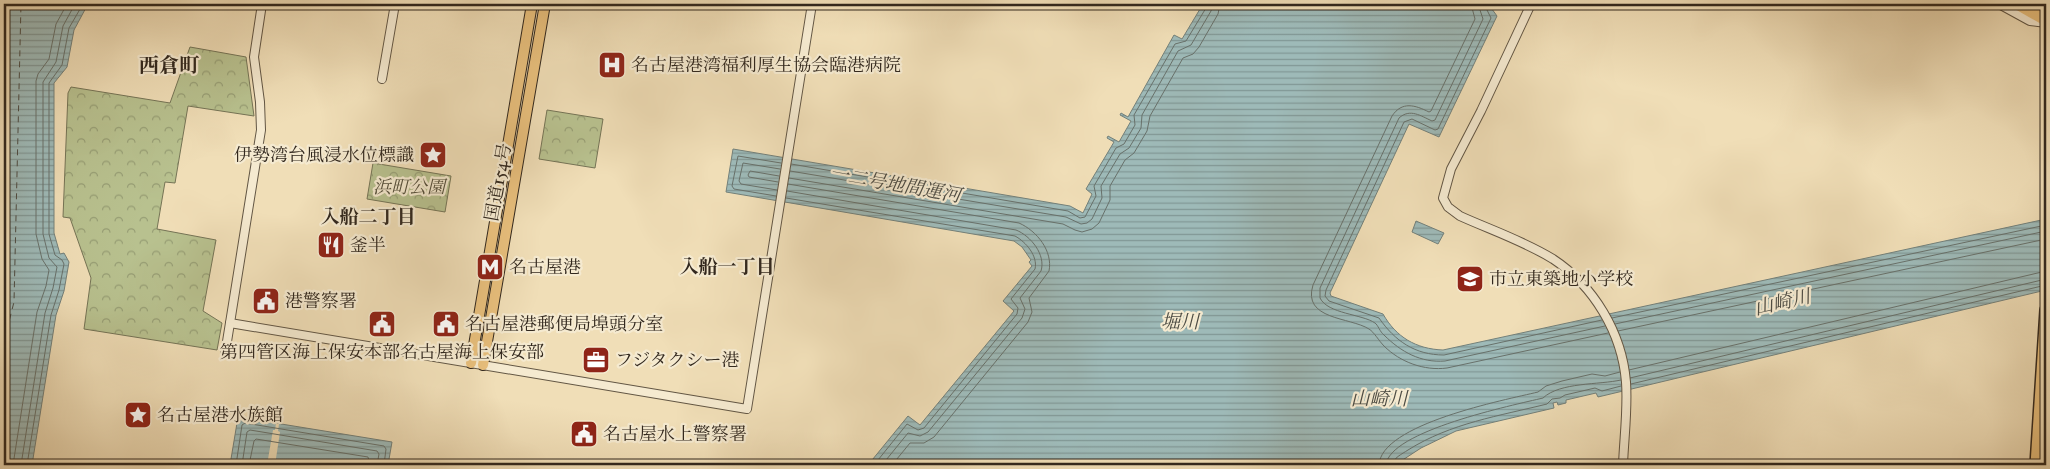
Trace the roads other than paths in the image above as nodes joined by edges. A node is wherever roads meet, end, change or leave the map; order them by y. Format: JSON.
{"nodes":[{"id":1,"x":262,"y":4,"type":"edge"},
{"id":2,"x":395,"y":4,"type":"edge"},
{"id":3,"x":532,"y":4,"type":"edge"},
{"id":4,"x":545,"y":4,"type":"edge"},
{"id":5,"x":812,"y":4,"type":"edge"},
{"id":6,"x":1531,"y":4,"type":"edge"},
{"id":7,"x":1999,"y":4,"type":"edge"},
{"id":8,"x":2016,"y":4,"type":"edge"},
{"id":9,"x":2034,"y":4,"type":"edge"},
{"id":10,"x":2046,"y":10,"type":"edge"},
{"id":11,"x":2046,"y":22,"type":"edge"},
{"id":12,"x":382,"y":79,"type":"dead end"},
{"id":13,"x":2046,"y":310,"type":"edge"},
{"id":14,"x":230,"y":323,"type":"junction"},
{"id":15,"x":2046,"y":344,"type":"edge"},
{"id":16,"x":225,"y":354,"type":"dead end"},
{"id":17,"x":471,"y":363,"type":"junction"},
{"id":18,"x":484,"y":365,"type":"junction"},
{"id":19,"x":2046,"y":411,"type":"edge"},
{"id":20,"x":1623,"y":465,"type":"edge"},
{"id":21,"x":2036,"y":465,"type":"edge"},
{"id":22,"x":2042,"y":465,"type":"edge"}],
"edges":[{"from":1,"to":14,"type":"street"},
{"from":2,"to":12,"type":"street"},
{"from":3,"to":17,"type":"highway","name":"国道154号"},
{"from":4,"to":18,"type":"highway","name":"国道154号"},
{"from":5,"to":18,"type":"street"},
{"from":6,"to":20,"type":"street"},
{"from":7,"to":11,"type":"street"},
{"from":8,"to":11,"type":"highway"},
{"from":9,"to":10,"type":"highway"},
{"from":13,"to":21,"type":"highway"},
{"from":14,"to":16,"type":"street"},
{"from":14,"to":17,"type":"street"},
{"from":15,"to":21,"type":"main road"},
{"from":17,"to":18,"type":"street"},
{"from":19,"to":22,"type":"main road"}]}
